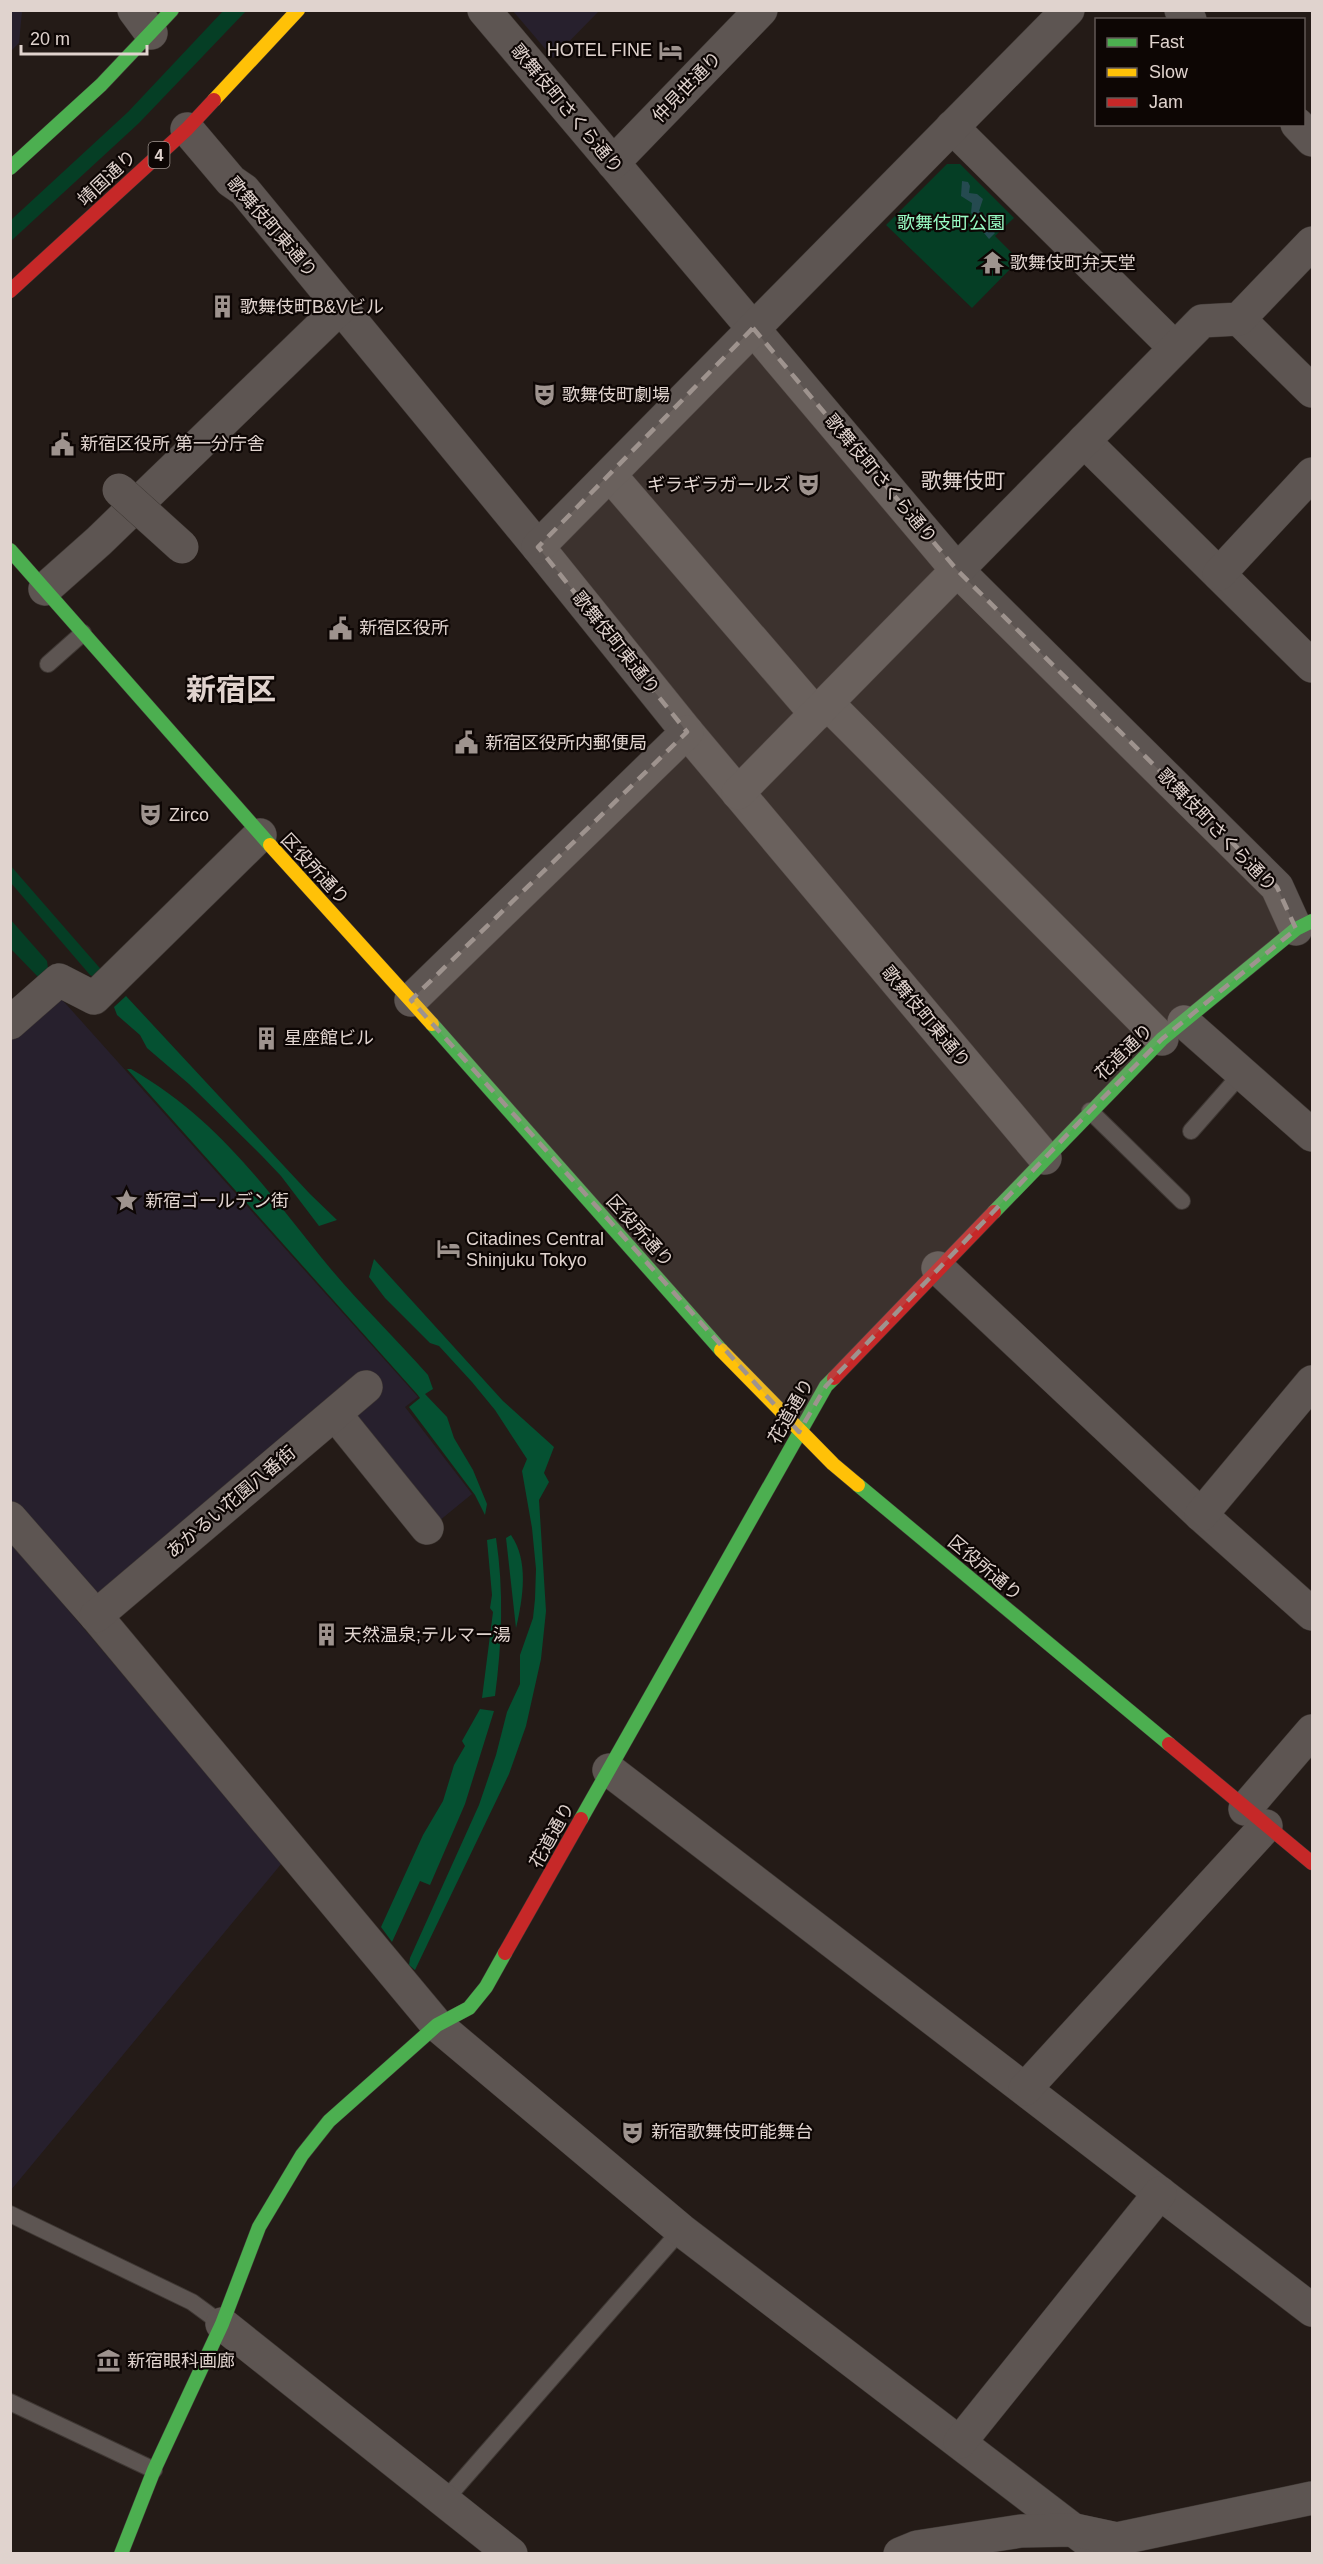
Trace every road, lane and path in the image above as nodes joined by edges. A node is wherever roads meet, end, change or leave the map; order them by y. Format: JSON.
{"nodes":[{"id":1,"x":298,"y":10,"type":"edge"},
{"id":2,"x":484,"y":10,"type":"edge"},
{"id":3,"x":761,"y":10,"type":"edge"},
{"id":4,"x":1068,"y":10,"type":"edge"},
{"id":5,"x":152,"y":18,"type":"edge"},
{"id":6,"x":1299,"y":126,"type":"edge"},
{"id":7,"x":952,"y":128,"type":"junction"},
{"id":8,"x":187,"y":129,"type":"junction"},
{"id":9,"x":1312,"y":140,"type":"edge"},
{"id":10,"x":612,"y":163,"type":"junction"},
{"id":11,"x":10,"y":168,"type":"edge"},
{"id":12,"x":1312,"y":243,"type":"edge"},
{"id":13,"x":10,"y":291,"type":"edge"},
{"id":14,"x":341,"y":307,"type":"junction"},
{"id":15,"x":1239,"y":319,"type":"junction"},
{"id":16,"x":753,"y":328,"type":"junction"},
{"id":17,"x":1175,"y":348,"type":"junction"},
{"id":18,"x":1312,"y":391,"type":"edge"},
{"id":19,"x":1084,"y":441,"type":"junction"},
{"id":20,"x":1312,"y":474,"type":"edge"},
{"id":21,"x":610,"y":475,"type":"junction"},
{"id":22,"x":119,"y":490,"type":"dead end"},
{"id":23,"x":538,"y":546,"type":"junction"},
{"id":24,"x":182,"y":547,"type":"dead end"},
{"id":25,"x":10,"y":550,"type":"edge"},
{"id":26,"x":957,"y":570,"type":"junction"},
{"id":27,"x":1219,"y":574,"type":"junction"},
{"id":28,"x":45,"y":589,"type":"junction"},
{"id":29,"x":83,"y":633,"type":"junction"},
{"id":30,"x":48,"y":664,"type":"dead end"},
{"id":31,"x":1312,"y":666,"type":"edge"},
{"id":32,"x":822,"y":708,"type":"junction"},
{"id":33,"x":687,"y":732,"type":"junction"},
{"id":34,"x":738,"y":793,"type":"junction"},
{"id":35,"x":260,"y":835,"type":"junction"},
{"id":36,"x":1304,"y":925,"type":"edge"},
{"id":37,"x":411,"y":1000,"type":"junction"},
{"id":38,"x":10,"y":1023,"type":"edge"},
{"id":39,"x":1173,"y":1030,"type":"junction"},
{"id":40,"x":1242,"y":1073,"type":"junction"},
{"id":41,"x":1090,"y":1111,"type":"junction"},
{"id":42,"x":1191,"y":1131,"type":"dead end"},
{"id":43,"x":1312,"y":1135,"type":"edge"},
{"id":44,"x":1045,"y":1158,"type":"junction"},
{"id":45,"x":1182,"y":1201,"type":"dead end"},
{"id":46,"x":938,"y":1268,"type":"junction"},
{"id":47,"x":1312,"y":1382,"type":"edge"},
{"id":48,"x":366,"y":1388,"type":"dead end"},
{"id":49,"x":334,"y":1414,"type":"junction"},
{"id":50,"x":799,"y":1432,"type":"junction"},
{"id":51,"x":1201,"y":1515,"type":"junction"},
{"id":52,"x":10,"y":1518,"type":"edge"},
{"id":53,"x":427,"y":1528,"type":"dead end"},
{"id":54,"x":1312,"y":1614,"type":"edge"},
{"id":55,"x":96,"y":1616,"type":"junction"},
{"id":56,"x":1312,"y":1731,"type":"edge"},
{"id":57,"x":609,"y":1770,"type":"junction"},
{"id":58,"x":1256,"y":1817,"type":"junction"},
{"id":59,"x":1312,"y":1863,"type":"edge"},
{"id":60,"x":437,"y":2025,"type":"junction"},
{"id":61,"x":1025,"y":2089,"type":"junction"},
{"id":62,"x":1160,"y":2193,"type":"junction"},
{"id":63,"x":10,"y":2214,"type":"edge"},
{"id":64,"x":681,"y":2230,"type":"junction"},
{"id":65,"x":1312,"y":2310,"type":"edge"},
{"id":66,"x":222,"y":2324,"type":"junction"},
{"id":67,"x":10,"y":2402,"type":"edge"},
{"id":68,"x":960,"y":2442,"type":"junction"},
{"id":69,"x":154,"y":2470,"type":"junction"},
{"id":70,"x":1312,"y":2498,"type":"edge"},
{"id":71,"x":445,"y":2500,"type":"junction"},
{"id":72,"x":1075,"y":2530,"type":"junction"},
{"id":73,"x":121,"y":2553,"type":"edge"},
{"id":74,"x":511,"y":2553,"type":"edge"},
{"id":75,"x":900,"y":2553,"type":"edge"},
{"id":76,"x":1105,"y":2553,"type":"edge"}],
"edges":[{"from":1,"to":8,"type":"street","name":"靖国通り","number":"4"},
{"from":2,"to":10,"type":"street","name":"歌舞伎町さくら通り"},
{"from":3,"to":10,"type":"street","name":"仲見世通り"},
{"from":4,"to":7,"type":"street"},
{"from":5,"to":11,"type":"street"},
{"from":6,"to":9,"type":"street"},
{"from":7,"to":16,"type":"street"},
{"from":7,"to":17,"type":"street"},
{"from":8,"to":13,"type":"street","name":"靖国通り","number":"4"},
{"from":8,"to":14,"type":"street","name":"歌舞伎町東通り"},
{"from":10,"to":16,"type":"street","name":"歌舞伎町さくら通り"},
{"from":12,"to":15,"type":"street"},
{"from":14,"to":23,"type":"street","name":"歌舞伎町東通り"},
{"from":14,"to":28,"type":"street"},
{"from":15,"to":17,"type":"street"},
{"from":15,"to":18,"type":"street"},
{"from":16,"to":21,"type":"street"},
{"from":16,"to":26,"type":"street","name":"歌舞伎町さくら通り"},
{"from":17,"to":19,"type":"street"},
{"from":19,"to":26,"type":"street"},
{"from":19,"to":27,"type":"street"},
{"from":20,"to":27,"type":"street"},
{"from":21,"to":23,"type":"street"},
{"from":21,"to":32,"type":"street"},
{"from":22,"to":24,"type":"street","bridge":true},
{"from":23,"to":33,"type":"street","name":"歌舞伎町東通り"},
{"from":25,"to":28,"type":"street","name":"区役所通り"},
{"from":26,"to":32,"type":"street"},
{"from":26,"to":36,"type":"street","name":"歌舞伎町さくら通り"},
{"from":27,"to":31,"type":"street"},
{"from":28,"to":29,"type":"street","name":"区役所通り"},
{"from":29,"to":30,"type":"lane"},
{"from":29,"to":35,"type":"street","name":"区役所通り"},
{"from":32,"to":34,"type":"street"},
{"from":32,"to":39,"type":"street"},
{"from":33,"to":34,"type":"street","name":"歌舞伎町東通り"},
{"from":33,"to":37,"type":"street"},
{"from":34,"to":44,"type":"street","name":"歌舞伎町東通り"},
{"from":35,"to":37,"type":"street","name":"区役所通り"},
{"from":35,"to":38,"type":"street"},
{"from":36,"to":39,"type":"street","name":"花道通り"},
{"from":37,"to":50,"type":"street","name":"区役所通り"},
{"from":39,"to":40,"type":"street"},
{"from":39,"to":41,"type":"street","name":"花道通り"},
{"from":40,"to":42,"type":"lane"},
{"from":40,"to":43,"type":"street"},
{"from":41,"to":44,"type":"street","name":"花道通り"},
{"from":41,"to":45,"type":"lane"},
{"from":44,"to":46,"type":"street","name":"花道通り"},
{"from":46,"to":50,"type":"street","name":"花道通り"},
{"from":46,"to":51,"type":"street"},
{"from":47,"to":51,"type":"street"},
{"from":48,"to":49,"type":"street","name":"あかるい花園八番街"},
{"from":49,"to":53,"type":"street"},
{"from":49,"to":55,"type":"street","name":"あかるい花園八番街"},
{"from":50,"to":57,"type":"street","name":"花道通り"},
{"from":50,"to":58,"type":"street","name":"区役所通り"},
{"from":51,"to":54,"type":"street"},
{"from":52,"to":55,"type":"street"},
{"from":55,"to":60,"type":"street"},
{"from":56,"to":58,"type":"street"},
{"from":57,"to":60,"type":"street","name":"花道通り"},
{"from":57,"to":61,"type":"street"},
{"from":58,"to":59,"type":"street","name":"区役所通り"},
{"from":58,"to":61,"type":"street"},
{"from":60,"to":64,"type":"street"},
{"from":60,"to":66,"type":"street","name":"花道通り"},
{"from":61,"to":62,"type":"street"},
{"from":62,"to":65,"type":"street"},
{"from":62,"to":68,"type":"street"},
{"from":63,"to":66,"type":"lane"},
{"from":64,"to":68,"type":"street"},
{"from":64,"to":71,"type":"lane"},
{"from":66,"to":69,"type":"street","name":"花道通り"},
{"from":66,"to":71,"type":"street"},
{"from":67,"to":69,"type":"lane"},
{"from":68,"to":72,"type":"street"},
{"from":69,"to":73,"type":"street","name":"花道通り"},
{"from":70,"to":72,"type":"street"},
{"from":71,"to":74,"type":"street"},
{"from":72,"to":75,"type":"street"},
{"from":72,"to":76,"type":"street"}]}
